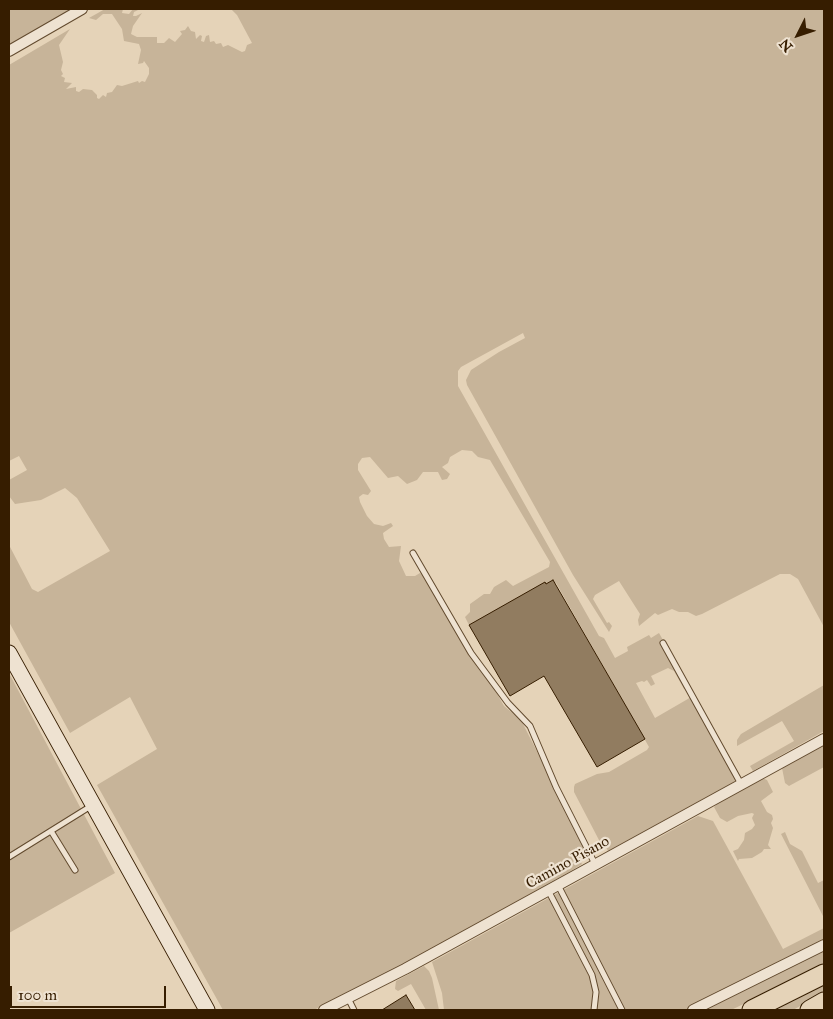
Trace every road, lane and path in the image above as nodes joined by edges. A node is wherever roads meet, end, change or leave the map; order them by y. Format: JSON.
{"nodes":[{"id":1,"x":82,"y":9,"type":"edge"},
{"id":2,"x":9,"y":51,"type":"edge"},
{"id":3,"x":413,"y":553,"type":"dead end"},
{"id":4,"x":663,"y":643,"type":"dead end"},
{"id":5,"x":9,"y":653,"type":"edge"},
{"id":6,"x":824,"y":738,"type":"edge"},
{"id":7,"x":741,"y":785,"type":"junction"},
{"id":8,"x":93,"y":805,"type":"junction"},
{"id":9,"x":51,"y":831,"type":"junction"},
{"id":10,"x":9,"y":857,"type":"edge"},
{"id":11,"x":595,"y":865,"type":"junction"},
{"id":12,"x":75,"y":870,"type":"dead end"},
{"id":13,"x":558,"y":885,"type":"junction"},
{"id":14,"x":548,"y":890,"type":"junction"},
{"id":15,"x":824,"y":945,"type":"edge"},
{"id":16,"x":824,"y":974,"type":"edge"},
{"id":17,"x":348,"y":998,"type":"junction"},
{"id":18,"x":824,"y":1002,"type":"edge"},
{"id":19,"x":206,"y":1010,"type":"edge"},
{"id":20,"x":324,"y":1010,"type":"edge"},
{"id":21,"x":354,"y":1010,"type":"edge"},
{"id":22,"x":594,"y":1010,"type":"edge"},
{"id":23,"x":622,"y":1010,"type":"edge"},
{"id":24,"x":693,"y":1010,"type":"edge"},
{"id":25,"x":752,"y":1010,"type":"edge"},
{"id":26,"x":810,"y":1010,"type":"edge"}],
"edges":[{"from":1,"to":2,"type":"street"},
{"from":3,"to":11,"type":"lane"},
{"from":4,"to":7,"type":"lane"},
{"from":5,"to":8,"type":"street"},
{"from":6,"to":7,"type":"street","name":"Camino Pisano"},
{"from":7,"to":11,"type":"street","name":"Camino Pisano"},
{"from":8,"to":9,"type":"lane"},
{"from":8,"to":19,"type":"street"},
{"from":9,"to":10,"type":"lane"},
{"from":9,"to":12,"type":"lane"},
{"from":11,"to":13,"type":"street","name":"Camino Pisano"},
{"from":13,"to":14,"type":"street","name":"Camino Pisano"},
{"from":13,"to":23,"type":"lane"},
{"from":14,"to":17,"type":"street","name":"Camino Pisano"},
{"from":14,"to":22,"type":"lane"},
{"from":15,"to":24,"type":"street"},
{"from":16,"to":25,"type":"highway"},
{"from":17,"to":20,"type":"street","name":"Camino Pisano"},
{"from":17,"to":21,"type":"lane"},
{"from":18,"to":26,"type":"highway"}]}
